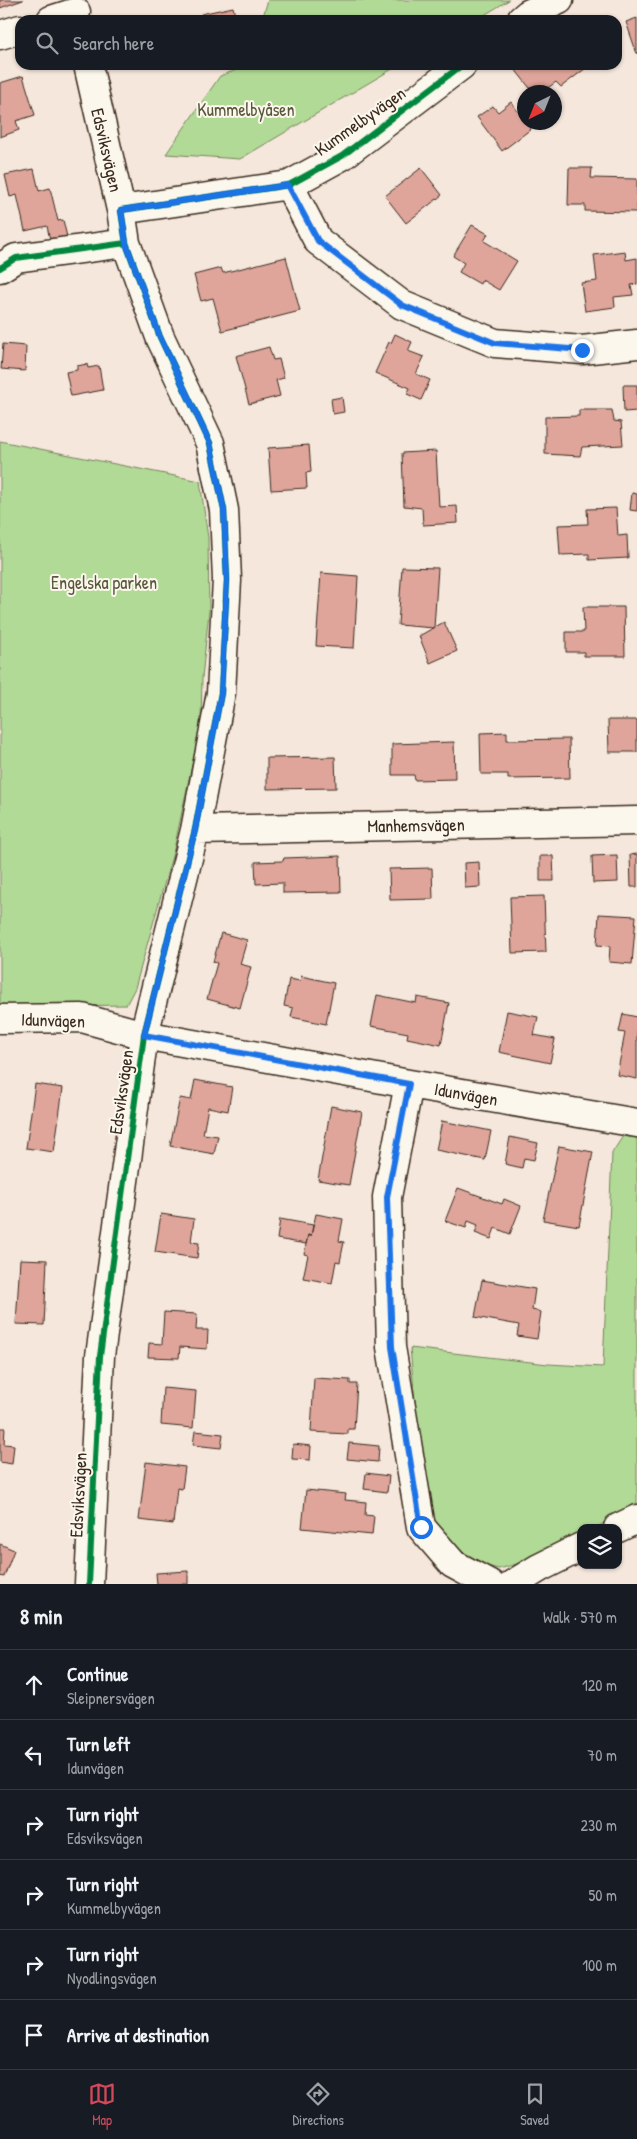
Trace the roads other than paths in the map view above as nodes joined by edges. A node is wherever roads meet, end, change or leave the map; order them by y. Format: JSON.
{"nodes":[{"id":1,"x":559,"y":0,"type":"edge"},
{"id":2,"x":527,"y":15,"type":"edge"},
{"id":3,"x":15,"y":30,"type":"edge"},
{"id":4,"x":0,"y":35,"type":"edge"},
{"id":5,"x":89,"y":70,"type":"edge"},
{"id":6,"x":455,"y":70,"type":"edge"},
{"id":7,"x":288,"y":185,"type":"junction"},
{"id":8,"x":121,"y":210,"type":"junction"},
{"id":9,"x":126,"y":243,"type":"junction"},
{"id":10,"x":0,"y":268,"type":"edge"},
{"id":11,"x":637,"y":344,"type":"edge"},
{"id":12,"x":637,"y":821,"type":"edge"},
{"id":13,"x":195,"y":830,"type":"junction"},
{"id":14,"x":0,"y":1019,"type":"edge"},
{"id":15,"x":144,"y":1035,"type":"junction"},
{"id":16,"x":409,"y":1084,"type":"junction"},
{"id":17,"x":637,"y":1123,"type":"edge"},
{"id":18,"x":637,"y":1519,"type":"edge"},
{"id":19,"x":622,"y":1526,"type":"edge"},
{"id":20,"x":577,"y":1549,"type":"edge"},
{"id":21,"x":89,"y":1584,"type":"edge"},
{"id":22,"x":490,"y":1584,"type":"edge"},
{"id":23,"x":513,"y":1584,"type":"edge"}],
"edges":[{"from":1,"to":2,"type":"street"},
{"from":3,"to":4,"type":"street"},
{"from":5,"to":8,"type":"street","name":"Edsviksvägen"},
{"from":6,"to":7,"type":"street","name":"Kummelbyvägen"},
{"from":7,"to":8,"type":"street","name":"Kummelbyvägen"},
{"from":7,"to":11,"type":"street"},
{"from":8,"to":9,"type":"street","name":"Edsviksvägen"},
{"from":9,"to":10,"type":"street"},
{"from":9,"to":13,"type":"street","name":"Edsviksvägen"},
{"from":12,"to":13,"type":"street","name":"Manhemsvägen"},
{"from":13,"to":15,"type":"street","name":"Edsviksvägen"},
{"from":14,"to":15,"type":"street","name":"Idunvägen"},
{"from":15,"to":16,"type":"street","name":"Idunvägen"},
{"from":15,"to":21,"type":"street","name":"Edsviksvägen"},
{"from":16,"to":17,"type":"street","name":"Idunvägen"},
{"from":16,"to":22,"type":"street"},
{"from":18,"to":19,"type":"street"},
{"from":20,"to":23,"type":"street"}]}
